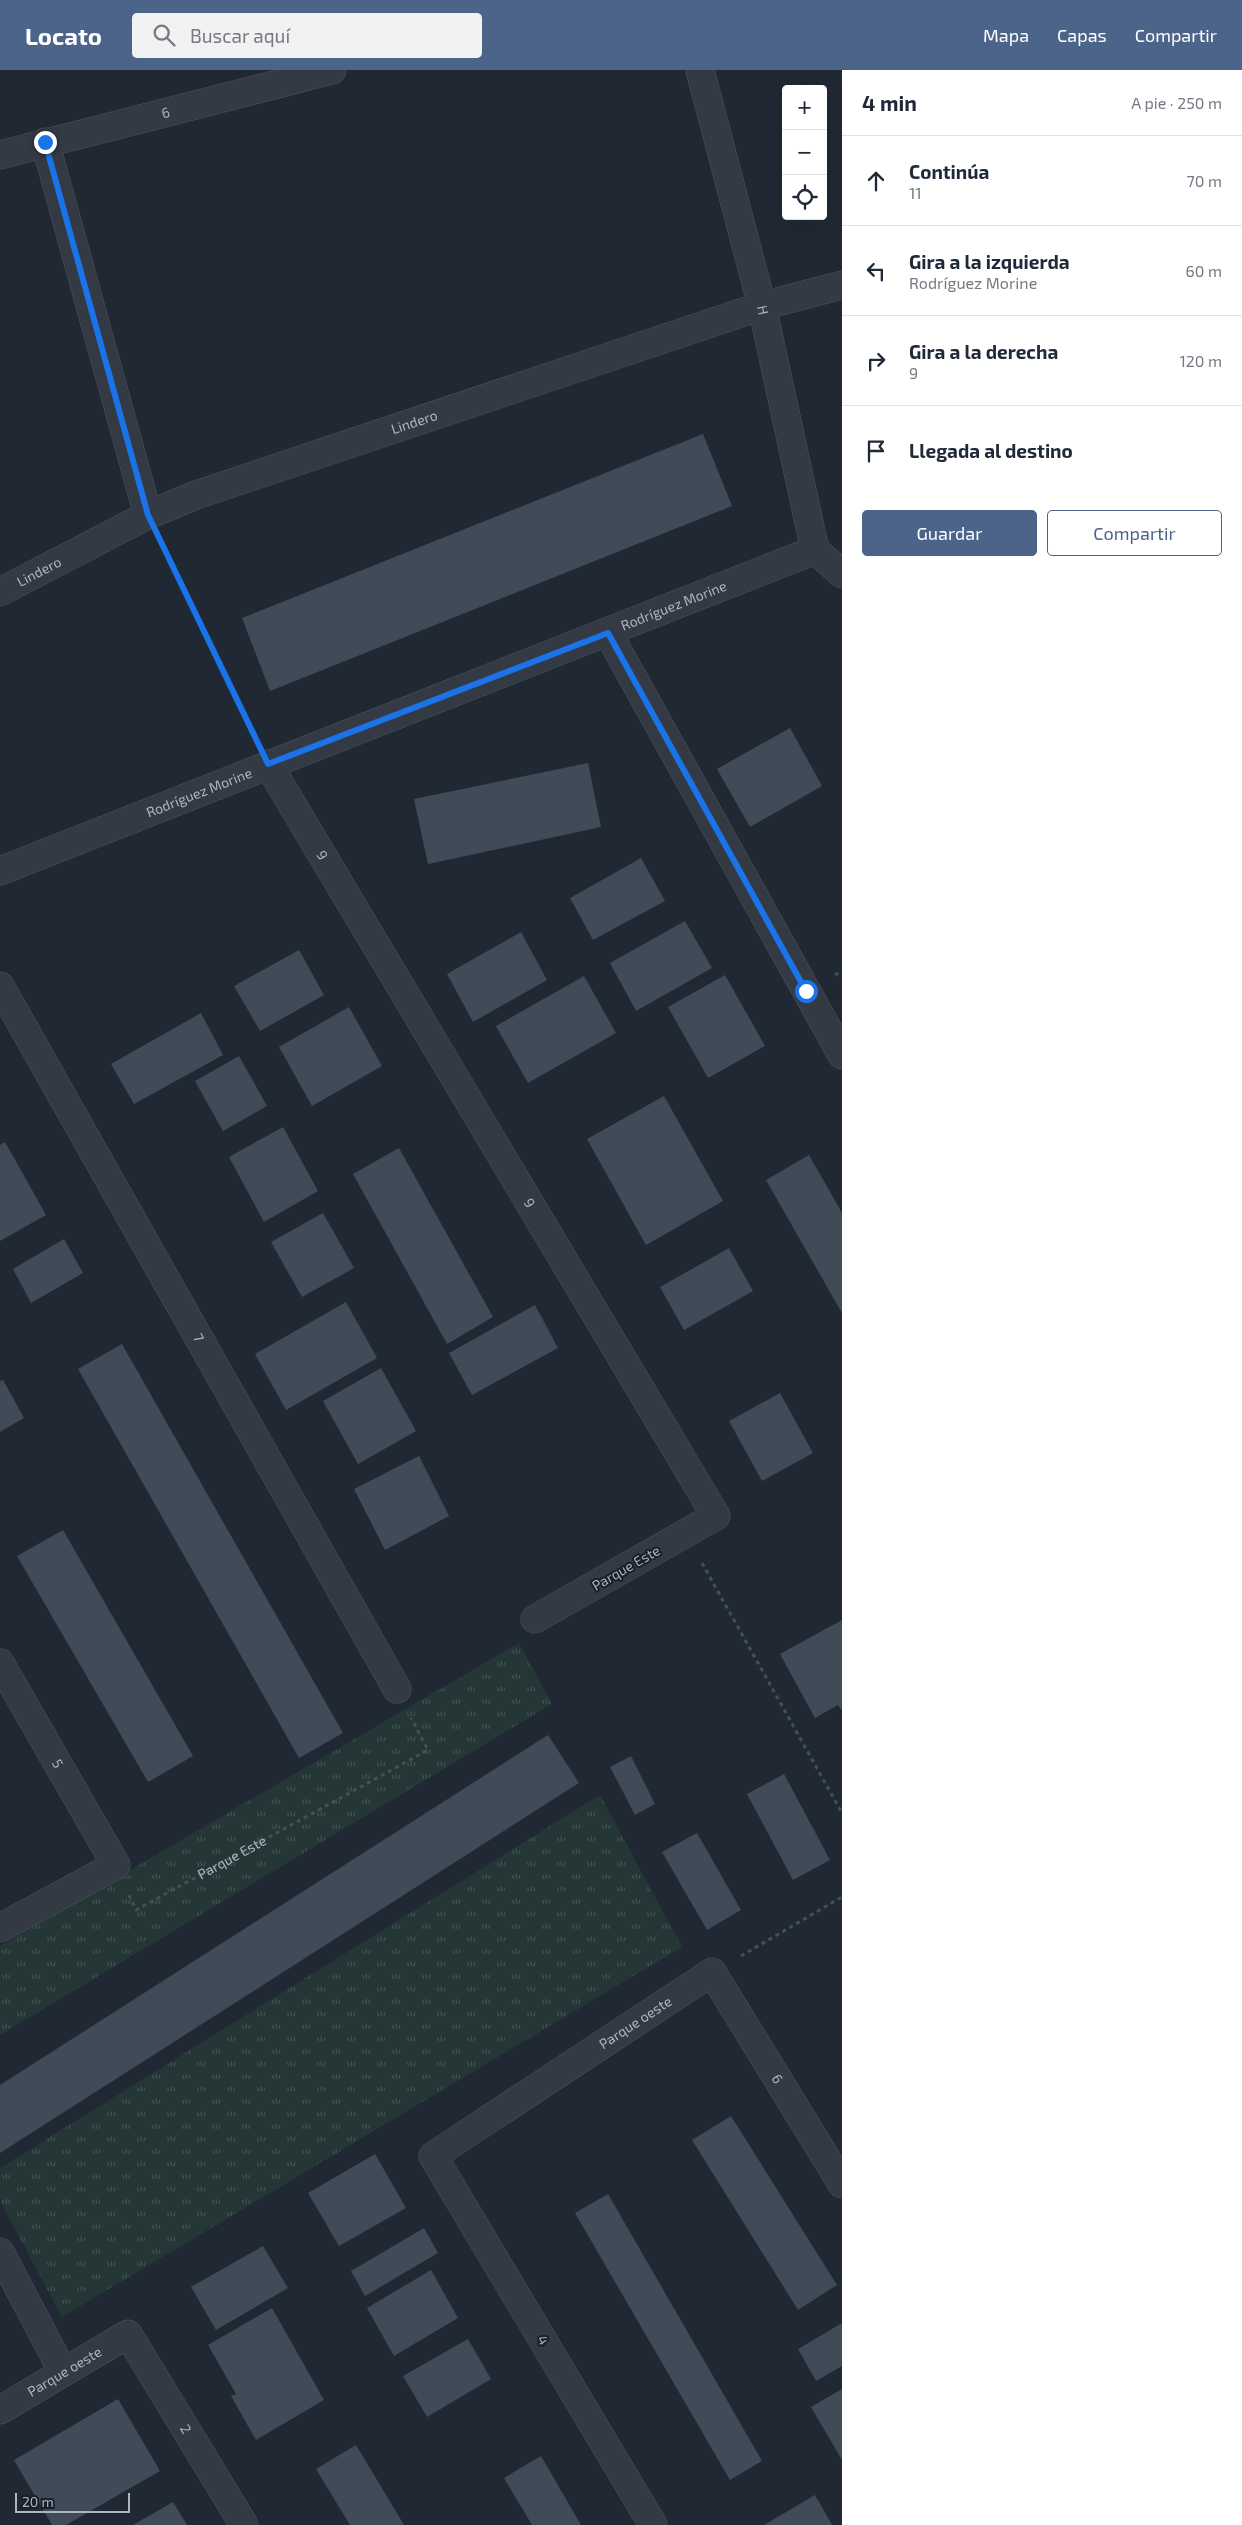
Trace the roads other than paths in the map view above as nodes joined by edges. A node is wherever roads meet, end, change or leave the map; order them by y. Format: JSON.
{"nodes":[{"id":1,"x":332,"y":70,"type":"edge"},
{"id":2,"x":700,"y":70,"type":"edge"},
{"id":3,"x":45,"y":142,"type":"junction"},
{"id":4,"x":0,"y":155,"type":"edge"},
{"id":5,"x":842,"y":284,"type":"edge"},
{"id":6,"x":762,"y":306,"type":"junction"},
{"id":7,"x":148,"y":515,"type":"junction"},
{"id":8,"x":815,"y":550,"type":"junction"},
{"id":9,"x":842,"y":574,"type":"edge"},
{"id":10,"x":0,"y":592,"type":"edge"},
{"id":11,"x":608,"y":633,"type":"junction"},
{"id":12,"x":268,"y":764,"type":"junction"},
{"id":13,"x":0,"y":871,"type":"edge"},
{"id":14,"x":0,"y":986,"type":"edge"},
{"id":15,"x":842,"y":1056,"type":"edge"},
{"id":16,"x":716,"y":1516,"type":"joint"},
{"id":17,"x":535,"y":1619,"type":"dead end"},
{"id":18,"x":0,"y":1663,"type":"edge"},
{"id":19,"x":397,"y":1689,"type":"road end"},
{"id":20,"x":0,"y":1928,"type":"edge"},
{"id":21,"x":712,"y":1972,"type":"joint"},
{"id":22,"x":433,"y":2156,"type":"joint"},
{"id":23,"x":842,"y":2184,"type":"edge"},
{"id":24,"x":0,"y":2252,"type":"edge"},
{"id":25,"x":128,"y":2334,"type":"joint"},
{"id":26,"x":63,"y":2372,"type":"junction"},
{"id":27,"x":0,"y":2410,"type":"edge"},
{"id":28,"x":244,"y":2525,"type":"edge"},
{"id":29,"x":652,"y":2525,"type":"edge"}],
"edges":[{"from":1,"to":3,"type":"street","name":"6"},
{"from":2,"to":6,"type":"street","name":"H"},
{"from":3,"to":4,"type":"street","name":"6"},
{"from":3,"to":7,"type":"street"},
{"from":5,"to":6,"type":"street","name":"Lindero"},
{"from":6,"to":7,"type":"street","name":"Lindero"},
{"from":6,"to":8,"type":"street","name":"H"},
{"from":7,"to":10,"type":"street","name":"Lindero"},
{"from":8,"to":9,"type":"street"},
{"from":8,"to":11,"type":"street","name":"Rodríguez Morine"},
{"from":11,"to":12,"type":"street","name":"Rodríguez Morine"},
{"from":11,"to":15,"type":"street"},
{"from":12,"to":13,"type":"street","name":"Rodríguez Morine"},
{"from":12,"to":16,"type":"street","name":"9"},
{"from":14,"to":19,"type":"street","name":"7"},
{"from":16,"to":17,"type":"street","name":"Parque Este"},
{"from":18,"to":20,"type":"street","name":"5"},
{"from":21,"to":22,"type":"street","name":"Parque oeste"},
{"from":21,"to":23,"type":"street","name":"6"},
{"from":22,"to":29,"type":"street","name":"4"},
{"from":24,"to":26,"type":"street"},
{"from":25,"to":26,"type":"street","name":"Parque oeste"},
{"from":25,"to":28,"type":"street","name":"2"},
{"from":26,"to":27,"type":"street","name":"Parque oeste"}]}
